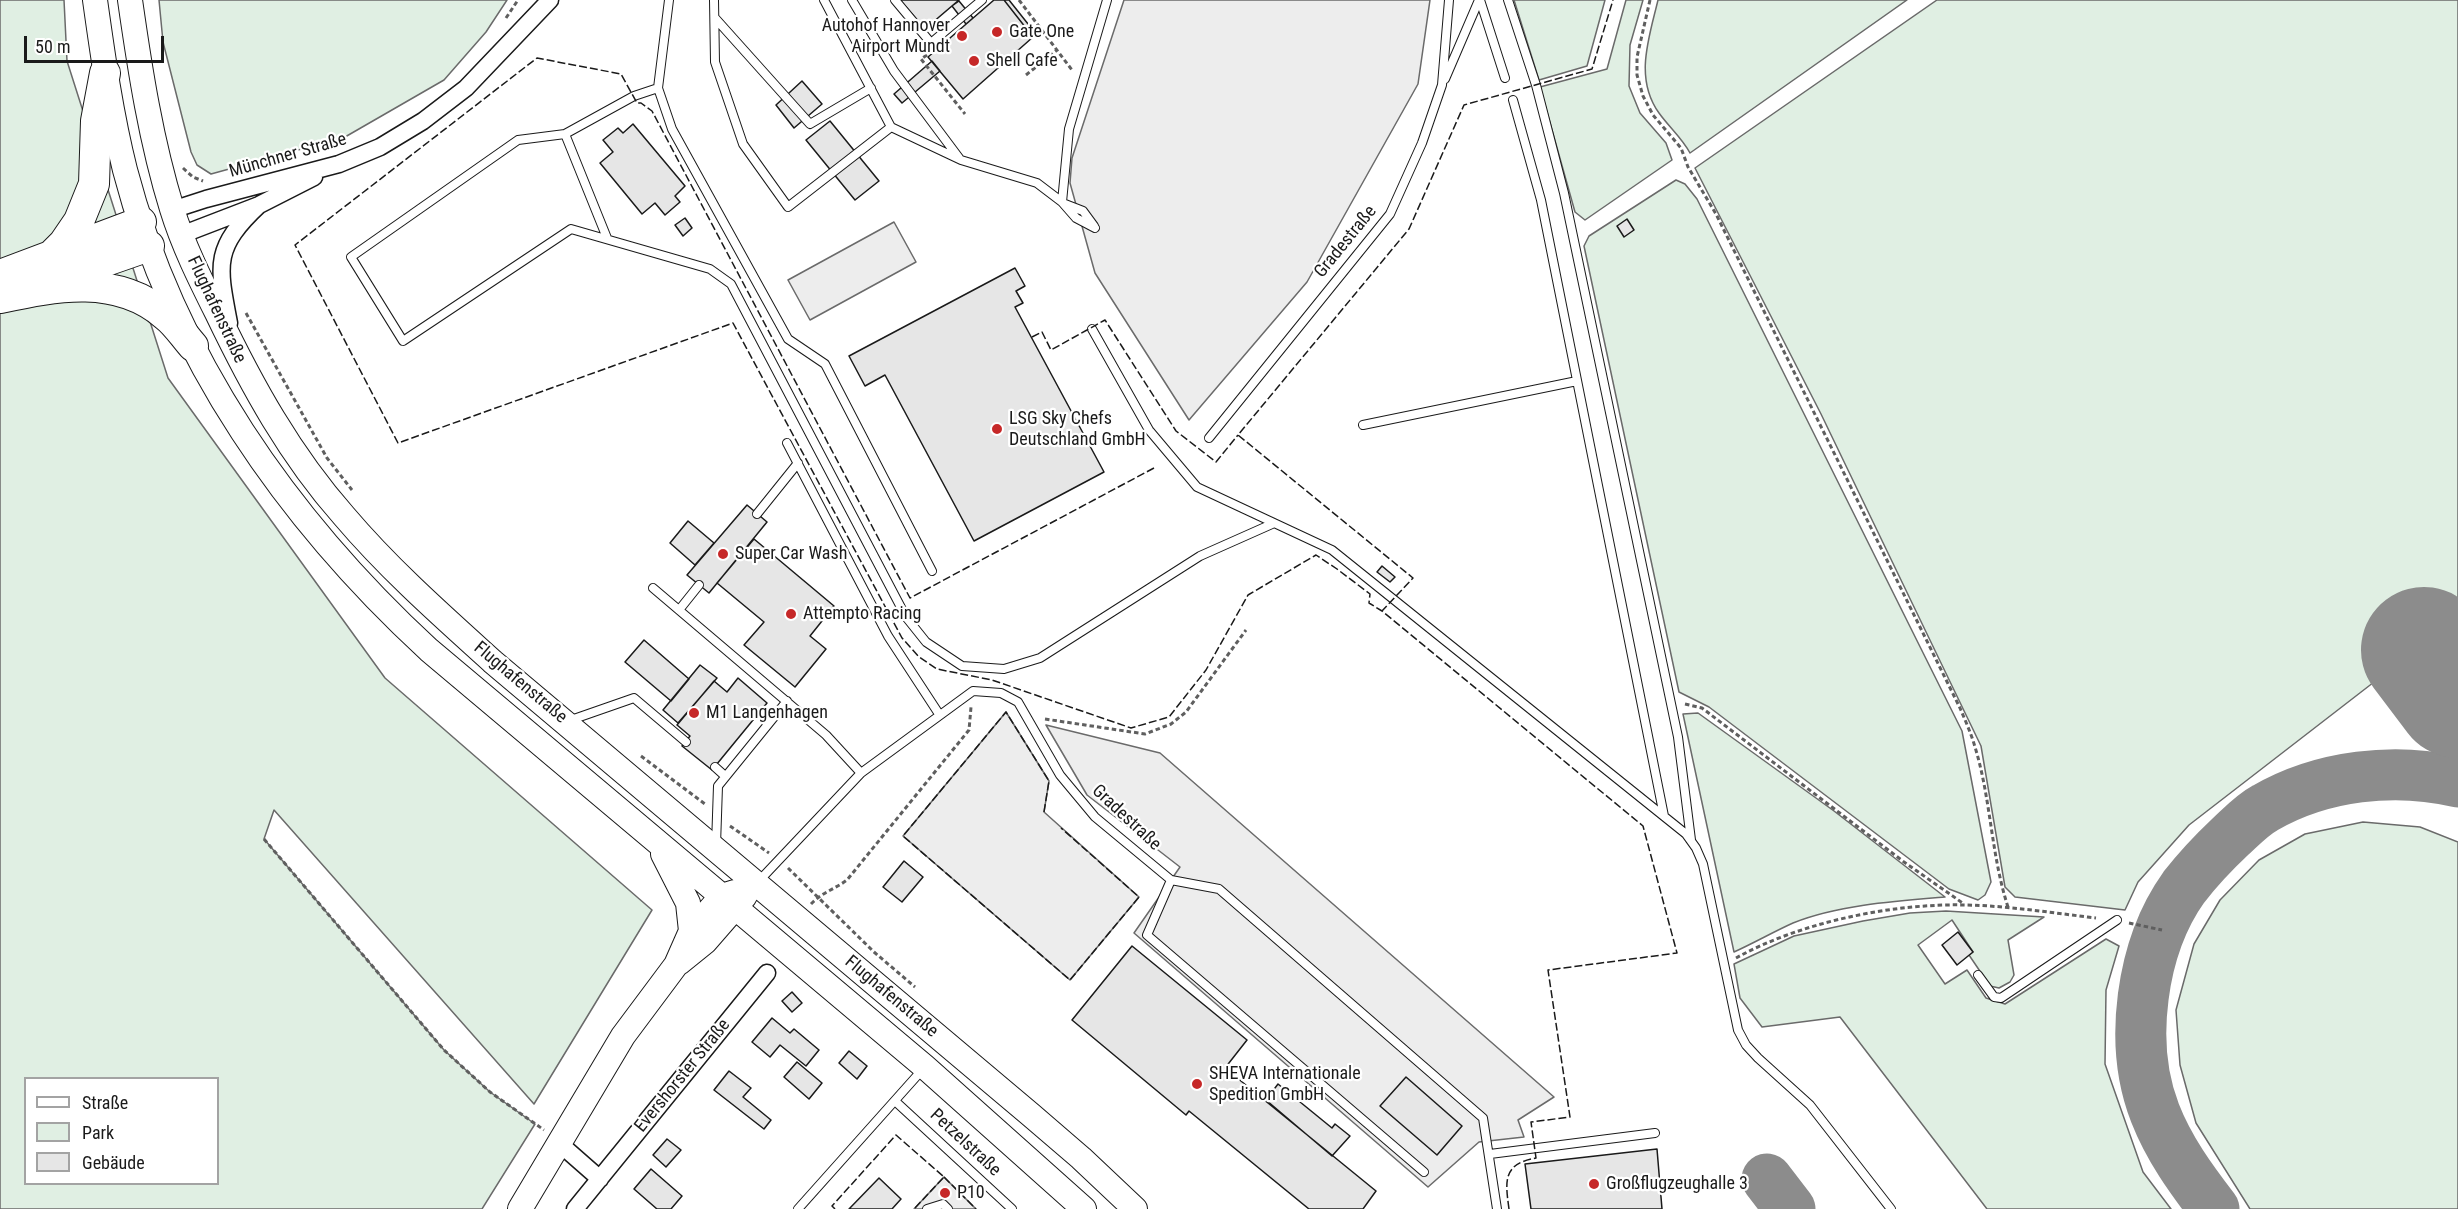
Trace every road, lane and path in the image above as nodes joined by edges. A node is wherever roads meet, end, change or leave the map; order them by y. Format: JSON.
{"nodes":[{"id":1,"x":95,"y":0,"type":"edge"},
{"id":2,"x":130,"y":0,"type":"edge"},
{"id":3,"x":518,"y":0,"type":"edge"},
{"id":4,"x":534,"y":0,"type":"edge"},
{"id":5,"x":550,"y":0,"type":"edge"},
{"id":6,"x":669,"y":0,"type":"edge"},
{"id":7,"x":714,"y":0,"type":"edge"},
{"id":8,"x":824,"y":0,"type":"edge"},
{"id":9,"x":852,"y":0,"type":"edge"},
{"id":10,"x":895,"y":0,"type":"edge"},
{"id":11,"x":981,"y":0,"type":"edge"},
{"id":12,"x":1019,"y":0,"type":"edge"},
{"id":13,"x":1107,"y":0,"type":"edge"},
{"id":14,"x":1449,"y":0,"type":"edge"},
{"id":15,"x":1479,"y":0,"type":"edge"},
{"id":16,"x":1508,"y":0,"type":"edge"},
{"id":17,"x":1650,"y":0,"type":"edge"},
{"id":18,"x":715,"y":18,"type":"junction"},
{"id":19,"x":509,"y":28,"type":"junction"},
{"id":20,"x":1057,"y":50,"type":"junction"},
{"id":21,"x":930,"y":52,"type":"dead end"},
{"id":22,"x":105,"y":73,"type":"junction"},
{"id":23,"x":1026,"y":75,"type":"dead end"},
{"id":24,"x":1504,"y":78,"type":"dead end"},
{"id":25,"x":1083,"y":84,"type":"junction"},
{"id":26,"x":1442,"y":85,"type":"junction"},
{"id":27,"x":658,"y":88,"type":"junction"},
{"id":28,"x":871,"y":88,"type":"junction"},
{"id":29,"x":1513,"y":100,"type":"dead end"},
{"id":30,"x":965,"y":114,"type":"dead end"},
{"id":31,"x":891,"y":127,"type":"junction"},
{"id":32,"x":565,"y":134,"type":"junction"},
{"id":33,"x":961,"y":160,"type":"junction"},
{"id":34,"x":339,"y":164,"type":"junction"},
{"id":35,"x":182,"y":167,"type":"dead end"},
{"id":36,"x":204,"y":182,"type":"dead end"},
{"id":37,"x":259,"y":205,"type":"junction"},
{"id":38,"x":172,"y":210,"type":"junction"},
{"id":39,"x":145,"y":234,"type":"junction"},
{"id":40,"x":181,"y":235,"type":"junction"},
{"id":41,"x":607,"y":238,"type":"junction"},
{"id":42,"x":50,"y":257,"type":"junction"},
{"id":43,"x":0,"y":275,"type":"edge"},
{"id":44,"x":0,"y":298,"type":"edge"},
{"id":45,"x":244,"y":309,"type":"dead end"},
{"id":46,"x":1092,"y":329,"type":"dead end"},
{"id":47,"x":194,"y":346,"type":"junction"},
{"id":48,"x":246,"y":375,"type":"junction"},
{"id":49,"x":1577,"y":381,"type":"junction"},
{"id":50,"x":1363,"y":425,"type":"dead end"},
{"id":51,"x":1209,"y":438,"type":"dead end"},
{"id":52,"x":787,"y":443,"type":"dead end"},
{"id":53,"x":798,"y":463,"type":"junction"},
{"id":54,"x":356,"y":494,"type":"dead end"},
{"id":55,"x":757,"y":514,"type":"dead end"},
{"id":56,"x":1272,"y":524,"type":"junction"},
{"id":57,"x":932,"y":571,"type":"dead end"},
{"id":58,"x":699,"y":585,"type":"dead end"},
{"id":59,"x":653,"y":588,"type":"dead end"},
{"id":60,"x":679,"y":610,"type":"junction"},
{"id":61,"x":1246,"y":630,"type":"dead end"},
{"id":62,"x":973,"y":692,"type":"junction"},
{"id":63,"x":787,"y":701,"type":"junction"},
{"id":64,"x":1671,"y":701,"type":"junction"},
{"id":65,"x":939,"y":714,"type":"junction"},
{"id":66,"x":1028,"y":717,"type":"junction"},
{"id":67,"x":565,"y":722,"type":"junction"},
{"id":68,"x":686,"y":742,"type":"dead end"},
{"id":69,"x":637,"y":753,"type":"dead end"},
{"id":70,"x":715,"y":766,"type":"dead end"},
{"id":71,"x":861,"y":773,"type":"junction"},
{"id":72,"x":725,"y":776,"type":"junction"},
{"id":73,"x":717,"y":814,"type":"junction"},
{"id":74,"x":1664,"y":816,"type":"junction"},
{"id":75,"x":264,"y":839,"type":"dead end"},
{"id":76,"x":654,"y":839,"type":"junction"},
{"id":77,"x":1691,"y":841,"type":"junction"},
{"id":78,"x":716,"y":848,"type":"junction"},
{"id":79,"x":780,"y":861,"type":"junction"},
{"id":80,"x":1171,"y":880,"type":"junction"},
{"id":81,"x":803,"y":882,"type":"dead end"},
{"id":82,"x":757,"y":883,"type":"junction"},
{"id":83,"x":818,"y":896,"type":"dead end"},
{"id":84,"x":729,"y":902,"type":"junction"},
{"id":85,"x":1965,"y":905,"type":"junction"},
{"id":86,"x":2008,"y":907,"type":"junction"},
{"id":87,"x":2117,"y":920,"type":"junction"},
{"id":88,"x":2162,"y":930,"type":"dead end"},
{"id":89,"x":691,"y":931,"type":"junction"},
{"id":90,"x":676,"y":965,"type":"junction"},
{"id":91,"x":1724,"y":965,"type":"junction"},
{"id":92,"x":767,"y":974,"type":"dead end"},
{"id":93,"x":1978,"y":975,"type":"dead end"},
{"id":94,"x":925,"y":1067,"type":"junction"},
{"id":95,"x":895,"y":1101,"type":"junction"},
{"id":96,"x":1654,"y":1133,"type":"dead end"},
{"id":97,"x":559,"y":1143,"type":"junction"},
{"id":98,"x":1490,"y":1154,"type":"junction"},
{"id":99,"x":1424,"y":1172,"type":"dead end"},
{"id":100,"x":600,"y":1179,"type":"junction"},
{"id":101,"x":519,"y":1209,"type":"edge"},
{"id":102,"x":575,"y":1209,"type":"edge"},
{"id":103,"x":798,"y":1209,"type":"edge"},
{"id":104,"x":927,"y":1209,"type":"edge"},
{"id":105,"x":948,"y":1209,"type":"edge"},
{"id":106,"x":1012,"y":1209,"type":"edge"},
{"id":107,"x":1084,"y":1209,"type":"edge"},
{"id":108,"x":1135,"y":1209,"type":"edge"},
{"id":109,"x":1497,"y":1209,"type":"edge"},
{"id":110,"x":1891,"y":1209,"type":"edge"}],
"edges":[{"from":1,"to":22,"type":"main road","name":"Flughafenstraße"},
{"from":2,"to":38,"type":"main road","name":"Flughafenstraße"},
{"from":3,"to":19,"type":"path"},
{"from":4,"to":19,"type":"street","name":"Münchner Straße"},
{"from":5,"to":19,"type":"street","name":"Münchner Straße"},
{"from":6,"to":27,"type":"lane"},
{"from":7,"to":18,"type":"lane"},
{"from":8,"to":28,"type":"lane"},
{"from":9,"to":33,"type":"lane"},
{"from":10,"to":11,"type":"lane"},
{"from":12,"to":20,"type":"path"},
{"from":13,"to":25,"type":"lane"},
{"from":14,"to":26,"type":"lane","name":"Gradestraße"},
{"from":15,"to":24,"type":"lane"},
{"from":15,"to":26,"type":"lane"},
{"from":16,"to":64,"type":"lane"},
{"from":17,"to":86,"type":"path"},
{"from":18,"to":28,"type":"lane"},
{"from":18,"to":31,"type":"lane"},
{"from":19,"to":34,"type":"street","name":"Münchner Straße"},
{"from":20,"to":23,"type":"path"},
{"from":20,"to":25,"type":"path"},
{"from":21,"to":30,"type":"path"},
{"from":22,"to":39,"type":"main road","name":"Flughafenstraße"},
{"from":22,"to":42,"type":"highway"},
{"from":25,"to":33,"type":"lane"},
{"from":26,"to":51,"type":"lane","name":"Gradestraße"},
{"from":27,"to":32,"type":"lane"},
{"from":27,"to":57,"type":"lane"},
{"from":28,"to":31,"type":"lane"},
{"from":29,"to":49,"type":"lane"},
{"from":31,"to":33,"type":"lane"},
{"from":32,"to":41,"type":"lane"},
{"from":32,"to":41,"type":"lane"},
{"from":34,"to":37,"type":"street"},
{"from":34,"to":38,"type":"street","name":"Münchner Straße"},
{"from":35,"to":36,"type":"path"},
{"from":37,"to":40,"type":"street"},
{"from":37,"to":48,"type":"street"},
{"from":38,"to":39,"type":"main road"},
{"from":38,"to":40,"type":"main road","name":"Flughafenstraße"},
{"from":39,"to":40,"type":"main road"},
{"from":39,"to":42,"type":"highway"},
{"from":39,"to":44,"type":"highway"},
{"from":39,"to":47,"type":"main road","name":"Flughafenstraße"},
{"from":40,"to":48,"type":"main road","name":"Flughafenstraße"},
{"from":41,"to":56,"type":"lane"},
{"from":42,"to":43,"type":"highway"},
{"from":44,"to":47,"type":"highway"},
{"from":45,"to":54,"type":"path"},
{"from":46,"to":56,"type":"lane"},
{"from":47,"to":76,"type":"main road","name":"Flughafenstraße"},
{"from":48,"to":67,"type":"main road","name":"Flughafenstraße"},
{"from":49,"to":50,"type":"lane"},
{"from":49,"to":74,"type":"lane"},
{"from":52,"to":53,"type":"lane"},
{"from":53,"to":55,"type":"lane"},
{"from":53,"to":65,"type":"lane"},
{"from":56,"to":74,"type":"lane"},
{"from":58,"to":60,"type":"lane"},
{"from":59,"to":60,"type":"lane"},
{"from":60,"to":63,"type":"lane"},
{"from":61,"to":66,"type":"path"},
{"from":62,"to":65,"type":"lane"},
{"from":62,"to":66,"type":"lane","name":"Gradestraße"},
{"from":62,"to":83,"type":"path"},
{"from":63,"to":71,"type":"lane"},
{"from":63,"to":72,"type":"lane"},
{"from":64,"to":77,"type":"lane"},
{"from":64,"to":85,"type":"path"},
{"from":65,"to":71,"type":"lane"},
{"from":66,"to":80,"type":"lane","name":"Gradestraße"},
{"from":67,"to":68,"type":"lane"},
{"from":67,"to":78,"type":"main road","name":"Flughafenstraße"},
{"from":69,"to":73,"type":"path"},
{"from":70,"to":72,"type":"lane"},
{"from":71,"to":79,"type":"lane"},
{"from":72,"to":73,"type":"lane"},
{"from":73,"to":78,"type":"lane"},
{"from":73,"to":79,"type":"path"},
{"from":74,"to":77,"type":"lane"},
{"from":75,"to":97,"type":"path"},
{"from":76,"to":84,"type":"main road","name":"Flughafenstraße"},
{"from":76,"to":89,"type":"main road"},
{"from":77,"to":91,"type":"lane"},
{"from":78,"to":82,"type":"main road","name":"Flughafenstraße"},
{"from":79,"to":81,"type":"path"},
{"from":79,"to":82,"type":"lane"},
{"from":80,"to":98,"type":"lane"},
{"from":80,"to":99,"type":"lane"},
{"from":82,"to":84,"type":"main road"},
{"from":82,"to":108,"type":"main road","name":"Flughafenstraße"},
{"from":84,"to":89,"type":"main road"},
{"from":84,"to":90,"type":"main road"},
{"from":84,"to":94,"type":"main road","name":"Flughafenstraße"},
{"from":85,"to":86,"type":"path"},
{"from":85,"to":91,"type":"path"},
{"from":86,"to":87,"type":"path"},
{"from":87,"to":88,"type":"path"},
{"from":87,"to":93,"type":"lane"},
{"from":89,"to":90,"type":"main road"},
{"from":90,"to":97,"type":"main road"},
{"from":91,"to":110,"type":"lane"},
{"from":92,"to":100,"type":"street","name":"Evershorster Straße"},
{"from":94,"to":95,"type":"lane"},
{"from":94,"to":107,"type":"main road","name":"Flughafenstraße"},
{"from":95,"to":103,"type":"lane"},
{"from":95,"to":106,"type":"lane","name":"Petzelstraße"},
{"from":96,"to":98,"type":"lane"},
{"from":97,"to":100,"type":"street"},
{"from":97,"to":101,"type":"main road"},
{"from":98,"to":109,"type":"lane"},
{"from":100,"to":102,"type":"street","name":"Evershorster Straße"},
{"from":104,"to":105,"type":"lane"}]}
